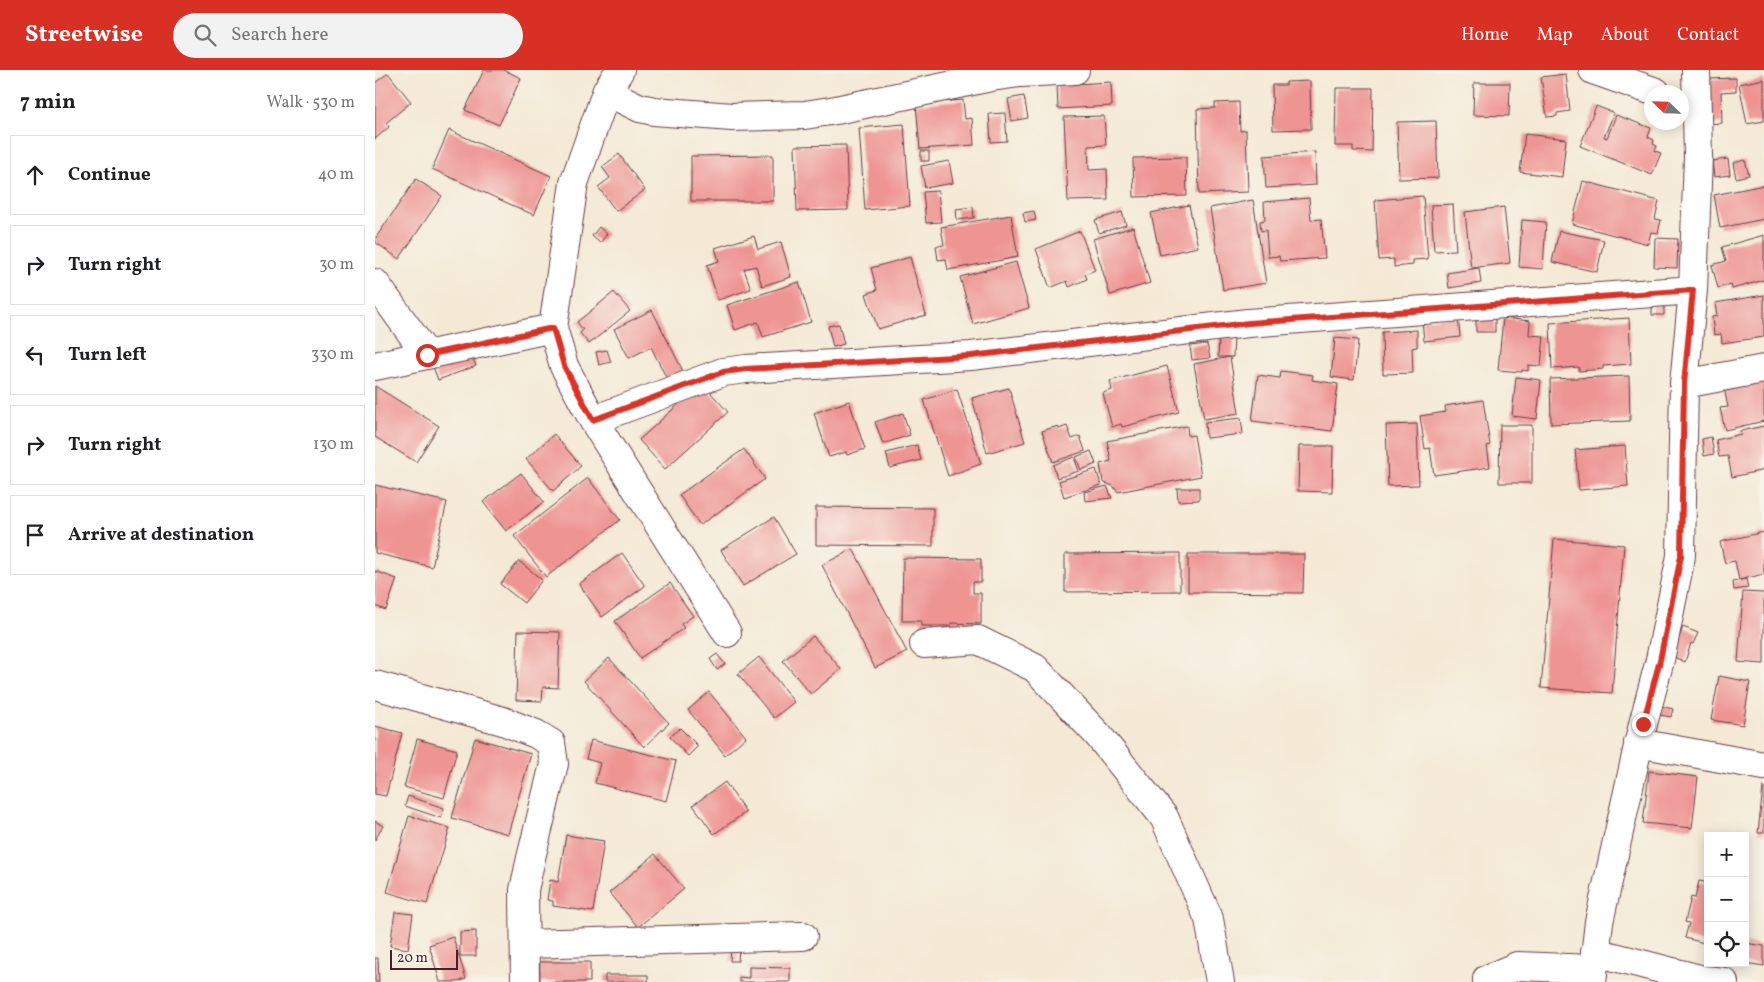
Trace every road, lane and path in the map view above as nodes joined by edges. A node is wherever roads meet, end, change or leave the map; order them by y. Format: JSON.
{"nodes":[{"id":1,"x":1075,"y":70,"type":"edge"},
{"id":2,"x":1593,"y":70,"type":"edge"},
{"id":3,"x":1696,"y":70,"type":"edge"},
{"id":4,"x":613,"y":81,"type":"edge"},
{"id":5,"x":1644,"y":88,"type":"edge"},
{"id":6,"x":1689,"y":104,"type":"edge"},
{"id":7,"x":375,"y":283,"type":"edge"},
{"id":8,"x":1693,"y":290,"type":"junction"},
{"id":9,"x":553,"y":328,"type":"junction"},
{"id":10,"x":427,"y":355,"type":"junction"},
{"id":11,"x":375,"y":366,"type":"edge"},
{"id":12,"x":1764,"y":369,"type":"edge"},
{"id":13,"x":1684,"y":384,"type":"junction"},
{"id":14,"x":593,"y":420,"type":"junction"},
{"id":15,"x":727,"y":633,"type":"dead end"},
{"id":16,"x":924,"y":644,"type":"dead end"},
{"id":17,"x":375,"y":685,"type":"edge"},
{"id":18,"x":1638,"y":743,"type":"junction"},
{"id":19,"x":1764,"y":766,"type":"edge"},
{"id":20,"x":803,"y":936,"type":"dead end"},
{"id":21,"x":525,"y":944,"type":"junction"},
{"id":22,"x":1593,"y":968,"type":"edge"},
{"id":23,"x":525,"y":982,"type":"edge"},
{"id":24,"x":1220,"y":982,"type":"edge"},
{"id":25,"x":1487,"y":982,"type":"edge"},
{"id":26,"x":1724,"y":982,"type":"edge"}],
"edges":[{"from":1,"to":4,"type":"street"},
{"from":2,"to":5,"type":"street"},
{"from":3,"to":6,"type":"street"},
{"from":4,"to":9,"type":"street"},
{"from":6,"to":8,"type":"street"},
{"from":7,"to":10,"type":"street"},
{"from":8,"to":13,"type":"street"},
{"from":8,"to":14,"type":"street"},
{"from":9,"to":10,"type":"street"},
{"from":9,"to":14,"type":"street"},
{"from":10,"to":11,"type":"street"},
{"from":12,"to":13,"type":"street"},
{"from":13,"to":18,"type":"street"},
{"from":14,"to":15,"type":"street"},
{"from":16,"to":24,"type":"street"},
{"from":17,"to":21,"type":"street"},
{"from":18,"to":19,"type":"street"},
{"from":18,"to":22,"type":"street"},
{"from":20,"to":21,"type":"street"},
{"from":21,"to":23,"type":"street"},
{"from":22,"to":25,"type":"street"},
{"from":22,"to":26,"type":"street"}]}
